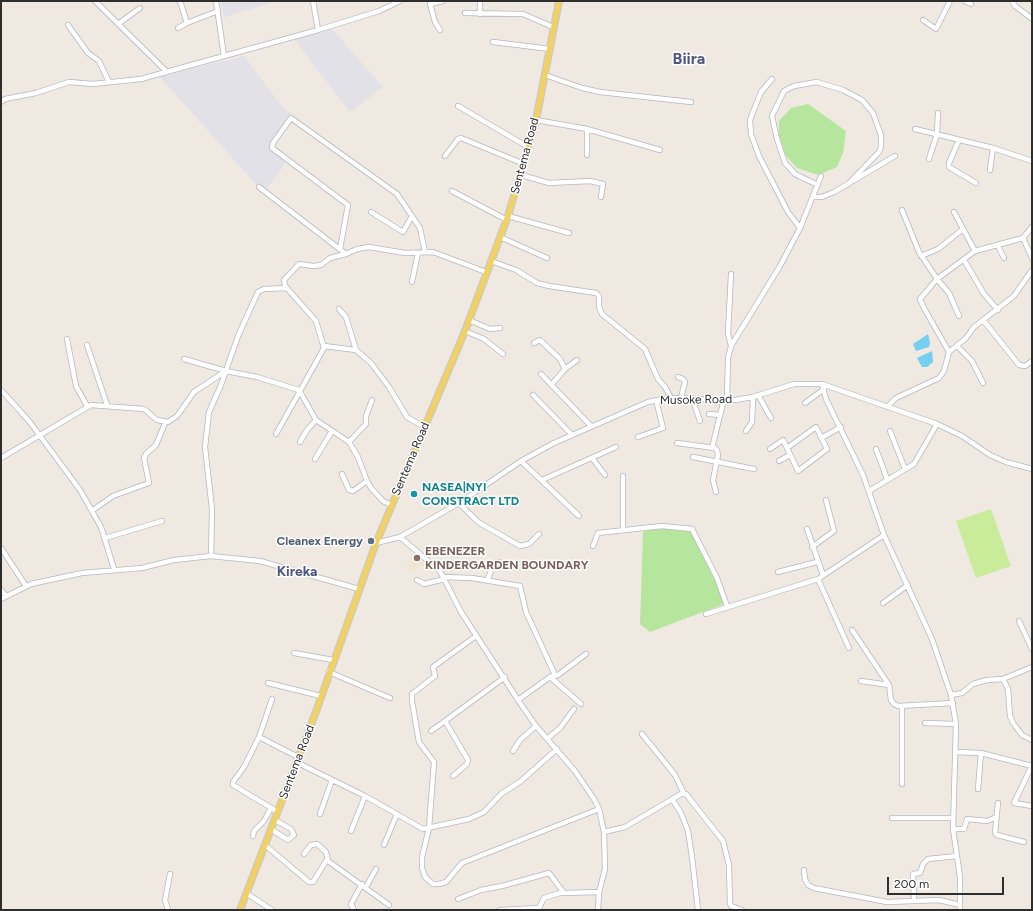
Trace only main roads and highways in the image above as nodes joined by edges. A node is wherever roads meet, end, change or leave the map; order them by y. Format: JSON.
{"nodes":[{"id":1,"x":559,"y":1,"type":"edge"},
{"id":2,"x":240,"y":910,"type":"edge"}],
"edges":[{"from":1,"to":2,"type":"main road","name":"Sentema Road"}]}
